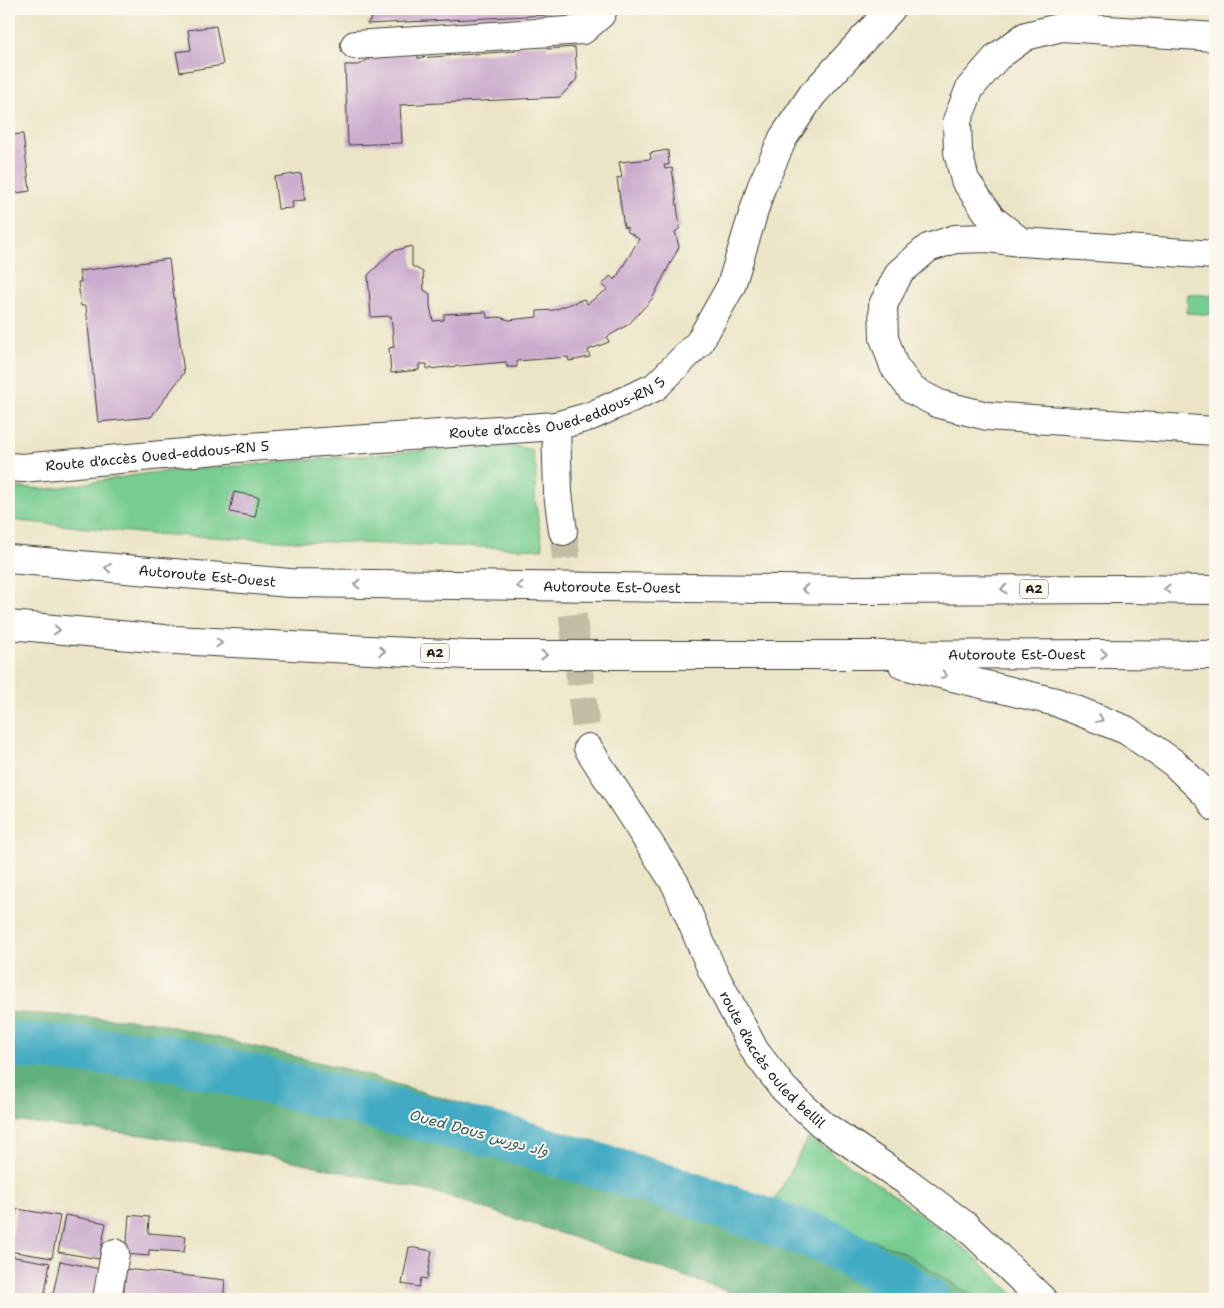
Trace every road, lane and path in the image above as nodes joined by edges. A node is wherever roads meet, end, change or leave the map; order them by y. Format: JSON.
{"nodes":[{"id":1,"x":603,"y":9,"type":"edge"},
{"id":2,"x":891,"y":9,"type":"edge"},
{"id":3,"x":1215,"y":37,"type":"edge"},
{"id":4,"x":355,"y":45,"type":"dead end"},
{"id":5,"x":1021,"y":242,"type":"junction"},
{"id":6,"x":1215,"y":255,"type":"edge"},
{"id":7,"x":556,"y":426,"type":"junction"},
{"id":8,"x":1215,"y":431,"type":"edge"},
{"id":9,"x":9,"y":467,"type":"edge"},
{"id":10,"x":563,"y":531,"type":"tunnel mouth"},
{"id":11,"x":9,"y":559,"type":"edge"},
{"id":12,"x":1215,"y":590,"type":"edge"},
{"id":13,"x":9,"y":625,"type":"edge"},
{"id":14,"x":1215,"y":655,"type":"edge"},
{"id":15,"x":862,"y":656,"type":"junction"},
{"id":16,"x":588,"y":748,"type":"tunnel mouth"},
{"id":17,"x":1215,"y":807,"type":"edge"},
{"id":18,"x":115,"y":1253,"type":"dead end"},
{"id":19,"x":107,"y":1299,"type":"edge"},
{"id":20,"x":1042,"y":1299,"type":"edge"}],
"edges":[{"from":1,"to":4,"type":"main road"},
{"from":2,"to":7,"type":"main road","name":"Route d'accès Oued-eddous-RN 5"},
{"from":3,"to":5,"type":"main road"},
{"from":5,"to":6,"type":"main road"},
{"from":5,"to":8,"type":"main road"},
{"from":7,"to":9,"type":"main road","name":"Route d'accès Oued-eddous-RN 5"},
{"from":7,"to":10,"type":"main road"},
{"from":12,"to":11,"type":"main road","name":"Autoroute Est-Ouest","number":"A2","one_way":true},
{"from":13,"to":15,"type":"main road","name":"Autoroute Est-Ouest","number":"A2","one_way":true},
{"from":15,"to":14,"type":"main road","name":"Autoroute Est-Ouest","number":"A2","one_way":true},
{"from":15,"to":17,"type":"main road","one_way":true},
{"from":16,"to":20,"type":"main road","name":"route d'accès ouled bellil"},
{"from":18,"to":19,"type":"main road"}]}
